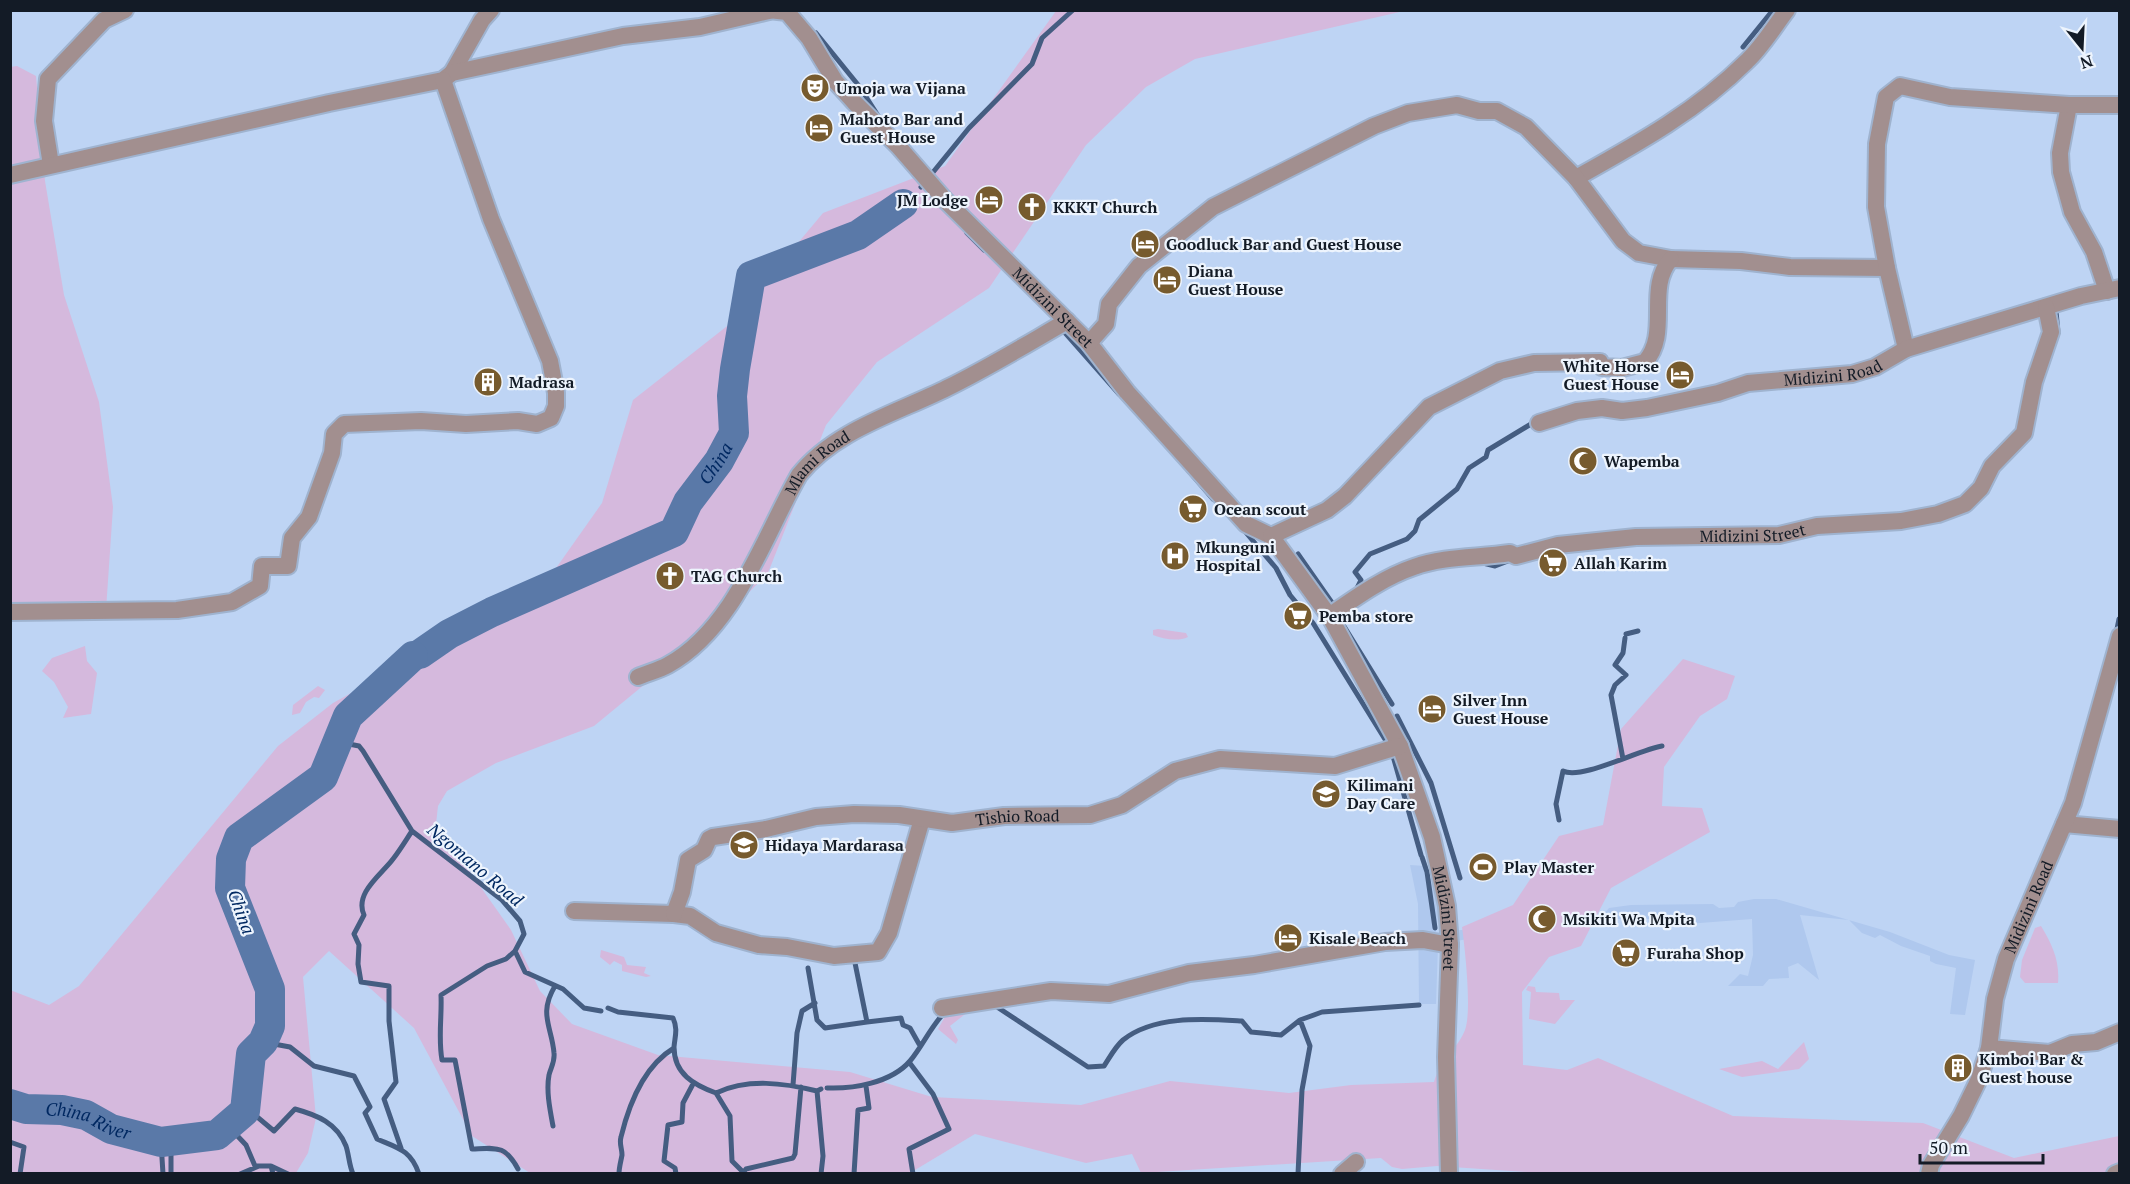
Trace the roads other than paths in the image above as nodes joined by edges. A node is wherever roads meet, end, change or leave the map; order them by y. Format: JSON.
{"nodes":[{"id":1,"x":125,"y":10,"type":"edge"},
{"id":2,"x":491,"y":10,"type":"edge"},
{"id":3,"x":1787,"y":10,"type":"edge"},
{"id":4,"x":769,"y":11,"type":"edge"},
{"id":5,"x":789,"y":11,"type":"edge"},
{"id":6,"x":447,"y":77,"type":"junction"},
{"id":7,"x":2069,"y":105,"type":"junction"},
{"id":8,"x":2120,"y":105,"type":"edge"},
{"id":9,"x":51,"y":165,"type":"junction"},
{"id":10,"x":10,"y":175,"type":"edge"},
{"id":11,"x":1576,"y":178,"type":"junction"},
{"id":12,"x":1671,"y":259,"type":"junction"},
{"id":13,"x":1887,"y":268,"type":"junction"},
{"id":14,"x":2113,"y":290,"type":"edge"},
{"id":15,"x":2046,"y":307,"type":"junction"},
{"id":16,"x":1067,"y":321,"type":"junction"},
{"id":17,"x":1089,"y":343,"type":"junction"},
{"id":18,"x":1906,"y":349,"type":"junction"},
{"id":19,"x":1539,"y":423,"type":"dead end"},
{"id":20,"x":1271,"y":536,"type":"junction"},
{"id":21,"x":10,"y":612,"type":"edge"},
{"id":22,"x":1329,"y":616,"type":"junction"},
{"id":23,"x":2120,"y":636,"type":"edge"},
{"id":24,"x":638,"y":677,"type":"dead end"},
{"id":25,"x":1400,"y":746,"type":"junction"},
{"id":26,"x":922,"y":819,"type":"junction"},
{"id":27,"x":2064,"y":824,"type":"junction"},
{"id":28,"x":2120,"y":829,"type":"edge"},
{"id":29,"x":574,"y":911,"type":"dead end"},
{"id":30,"x":674,"y":914,"type":"junction"},
{"id":31,"x":1450,"y":945,"type":"junction"},
{"id":32,"x":942,"y":1008,"type":"dead end"},
{"id":33,"x":2120,"y":1032,"type":"edge"},
{"id":34,"x":1989,"y":1048,"type":"junction"},
{"id":35,"x":1356,"y":1162,"type":"dead end"},
{"id":36,"x":2120,"y":1172,"type":"edge"},
{"id":37,"x":1342,"y":1173,"type":"edge"},
{"id":38,"x":1449,"y":1173,"type":"edge"},
{"id":39,"x":1929,"y":1173,"type":"edge"},
{"id":40,"x":2115,"y":1173,"type":"edge"}],
"edges":[{"from":1,"to":9,"type":"street"},
{"from":2,"to":6,"type":"street"},
{"from":3,"to":11,"type":"street"},
{"from":4,"to":5,"type":"street","name":"Midizini Street"},
{"from":4,"to":6,"type":"street","name":"Midizini Street"},
{"from":5,"to":16,"type":"street","name":"Midizini Street"},
{"from":6,"to":9,"type":"street","name":"Midizini Street"},
{"from":6,"to":21,"type":"street"},
{"from":7,"to":8,"type":"street"},
{"from":7,"to":13,"type":"street"},
{"from":7,"to":14,"type":"street"},
{"from":9,"to":10,"type":"street","name":"Midizini Street"},
{"from":11,"to":12,"type":"street"},
{"from":11,"to":17,"type":"street"},
{"from":12,"to":13,"type":"street"},
{"from":12,"to":20,"type":"street"},
{"from":13,"to":18,"type":"street"},
{"from":14,"to":15,"type":"street","name":"Midizini Road"},
{"from":15,"to":18,"type":"street","name":"Midizini Road"},
{"from":15,"to":22,"type":"street","name":"Midizini Street"},
{"from":16,"to":17,"type":"street","name":"Midizini Street"},
{"from":16,"to":24,"type":"street","name":"Mlami Road"},
{"from":17,"to":20,"type":"street","name":"Midizini Street"},
{"from":18,"to":19,"type":"street","name":"Midizini Road"},
{"from":20,"to":22,"type":"street","name":"Midizini Street"},
{"from":22,"to":25,"type":"street","name":"Midizini Street"},
{"from":23,"to":27,"type":"street","name":"Midizini Road"},
{"from":25,"to":26,"type":"street","name":"Tishio Road"},
{"from":25,"to":31,"type":"street","name":"Midizini Street"},
{"from":26,"to":30,"type":"street","name":"Tishio Road"},
{"from":26,"to":30,"type":"street"},
{"from":27,"to":28,"type":"street"},
{"from":27,"to":34,"type":"street","name":"Midizini Road"},
{"from":29,"to":30,"type":"street"},
{"from":31,"to":32,"type":"street"},
{"from":31,"to":38,"type":"street","name":"Midizini Street"},
{"from":33,"to":34,"type":"street"},
{"from":34,"to":39,"type":"street","name":"Midizini Road"},
{"from":35,"to":37,"type":"street"},
{"from":36,"to":40,"type":"street"}]}
